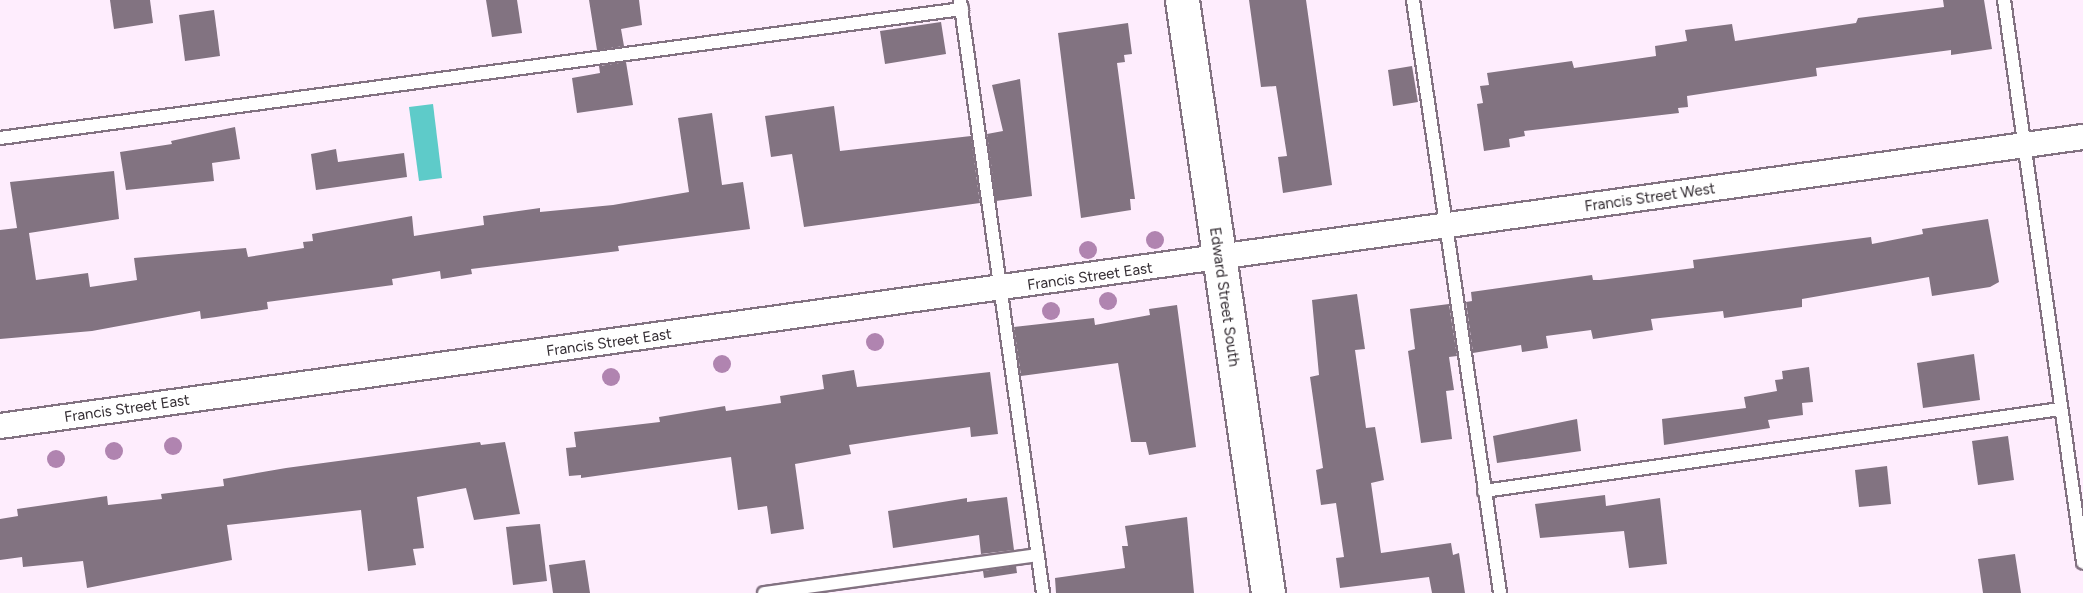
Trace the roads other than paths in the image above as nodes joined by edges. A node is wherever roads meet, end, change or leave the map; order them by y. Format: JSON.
{"nodes":[{"id":1,"x":1182,"y":0,"type":"edge"},
{"id":2,"x":1413,"y":0,"type":"edge"},
{"id":3,"x":2004,"y":0,"type":"edge"},
{"id":4,"x":961,"y":4,"type":"edge"},
{"id":5,"x":2083,"y":137,"type":"edge"},
{"id":6,"x":0,"y":138,"type":"edge"},
{"id":7,"x":2027,"y":145,"type":"junction"},
{"id":8,"x":1444,"y":227,"type":"junction"},
{"id":9,"x":1218,"y":260,"type":"junction"},
{"id":10,"x":1000,"y":290,"type":"junction"},
{"id":11,"x":2060,"y":409,"type":"junction"},
{"id":12,"x":0,"y":426,"type":"edge"},
{"id":13,"x":1484,"y":491,"type":"junction"},
{"id":14,"x":1037,"y":555,"type":"junction"},
{"id":15,"x":2083,"y":562,"type":"edge"},
{"id":16,"x":764,"y":593,"type":"edge"},
{"id":17,"x":1043,"y":593,"type":"edge"},
{"id":18,"x":1268,"y":593,"type":"edge"},
{"id":19,"x":1500,"y":593,"type":"edge"}],
"edges":[{"from":1,"to":9,"type":"main road","name":"Edward Street South"},
{"from":2,"to":8,"type":"lane"},
{"from":3,"to":7,"type":"lane"},
{"from":4,"to":6,"type":"lane"},
{"from":4,"to":10,"type":"lane"},
{"from":5,"to":7,"type":"street","name":"Francis Street West"},
{"from":7,"to":8,"type":"street","name":"Francis Street West"},
{"from":7,"to":11,"type":"lane"},
{"from":8,"to":9,"type":"street","name":"Francis Street West"},
{"from":8,"to":13,"type":"lane"},
{"from":9,"to":10,"type":"street","name":"Francis Street East"},
{"from":9,"to":18,"type":"main road","name":"Edward Street South"},
{"from":10,"to":12,"type":"street","name":"Francis Street East"},
{"from":10,"to":14,"type":"lane"},
{"from":11,"to":13,"type":"lane"},
{"from":11,"to":15,"type":"lane"},
{"from":13,"to":19,"type":"lane"},
{"from":14,"to":16,"type":"lane"},
{"from":14,"to":17,"type":"lane"}]}
